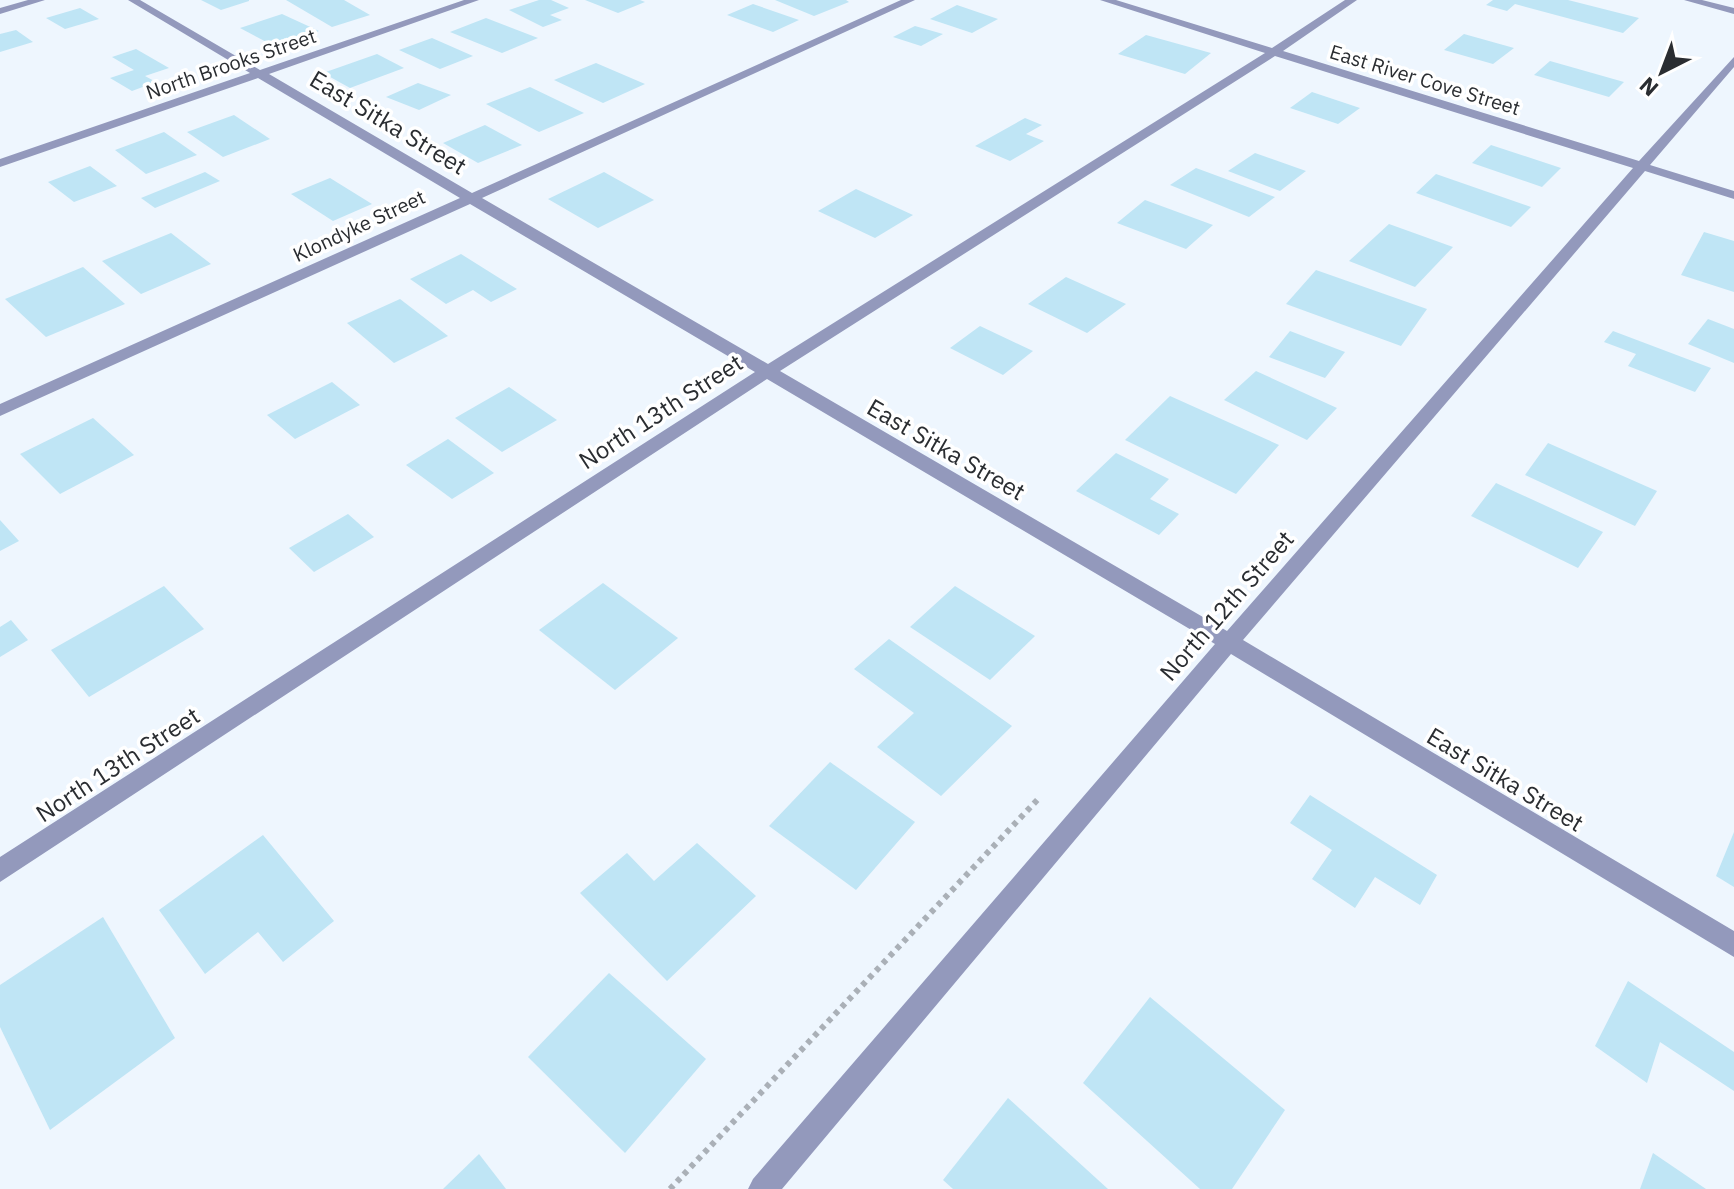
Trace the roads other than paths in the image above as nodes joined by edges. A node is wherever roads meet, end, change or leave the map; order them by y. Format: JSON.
{"nodes":[{"id":1,"x":40,"y":0,"type":"edge"},
{"id":2,"x":133,"y":0,"type":"edge"},
{"id":3,"x":474,"y":0,"type":"edge"},
{"id":4,"x":910,"y":0,"type":"edge"},
{"id":5,"x":1105,"y":0,"type":"edge"},
{"id":6,"x":1352,"y":0,"type":"edge"},
{"id":7,"x":1689,"y":0,"type":"edge"},
{"id":8,"x":0,"y":11,"type":"edge"},
{"id":9,"x":1734,"y":11,"type":"edge"},
{"id":10,"x":1273,"y":53,"type":"junction"},
{"id":11,"x":1734,"y":60,"type":"edge"},
{"id":12,"x":258,"y":74,"type":"junction"},
{"id":13,"x":0,"y":163,"type":"edge"},
{"id":14,"x":1643,"y":166,"type":"junction"},
{"id":15,"x":1734,"y":195,"type":"edge"},
{"id":16,"x":468,"y":198,"type":"junction"},
{"id":17,"x":765,"y":373,"type":"junction"},
{"id":18,"x":0,"y":411,"type":"edge"},
{"id":19,"x":1229,"y":642,"type":"junction"},
{"id":20,"x":0,"y":871,"type":"edge"},
{"id":21,"x":1734,"y":945,"type":"edge"},
{"id":22,"x":763,"y":1189,"type":"edge"}],
"edges":[{"from":1,"to":8,"type":"street"},
{"from":2,"to":12,"type":"street","name":"East Sitka Street"},
{"from":3,"to":12,"type":"street","name":"North Brooks Street"},
{"from":4,"to":16,"type":"street","name":"Klondyke Street"},
{"from":5,"to":10,"type":"street","name":"East River Cove Street"},
{"from":6,"to":10,"type":"street","name":"North 13th Street"},
{"from":7,"to":9,"type":"street"},
{"from":10,"to":14,"type":"street","name":"East River Cove Street"},
{"from":10,"to":17,"type":"street","name":"North 13th Street"},
{"from":11,"to":14,"type":"street","name":"North 12th Street"},
{"from":12,"to":13,"type":"street","name":"North Brooks Street"},
{"from":12,"to":16,"type":"street","name":"East Sitka Street"},
{"from":14,"to":15,"type":"street","name":"East River Cove Street"},
{"from":14,"to":19,"type":"street","name":"North 12th Street"},
{"from":16,"to":17,"type":"street","name":"East Sitka Street"},
{"from":16,"to":18,"type":"street","name":"Klondyke Street"},
{"from":17,"to":19,"type":"street","name":"East Sitka Street"},
{"from":17,"to":20,"type":"street","name":"North 13th Street"},
{"from":19,"to":21,"type":"street","name":"East Sitka Street"},
{"from":19,"to":22,"type":"street","name":"North 12th Street"}]}
